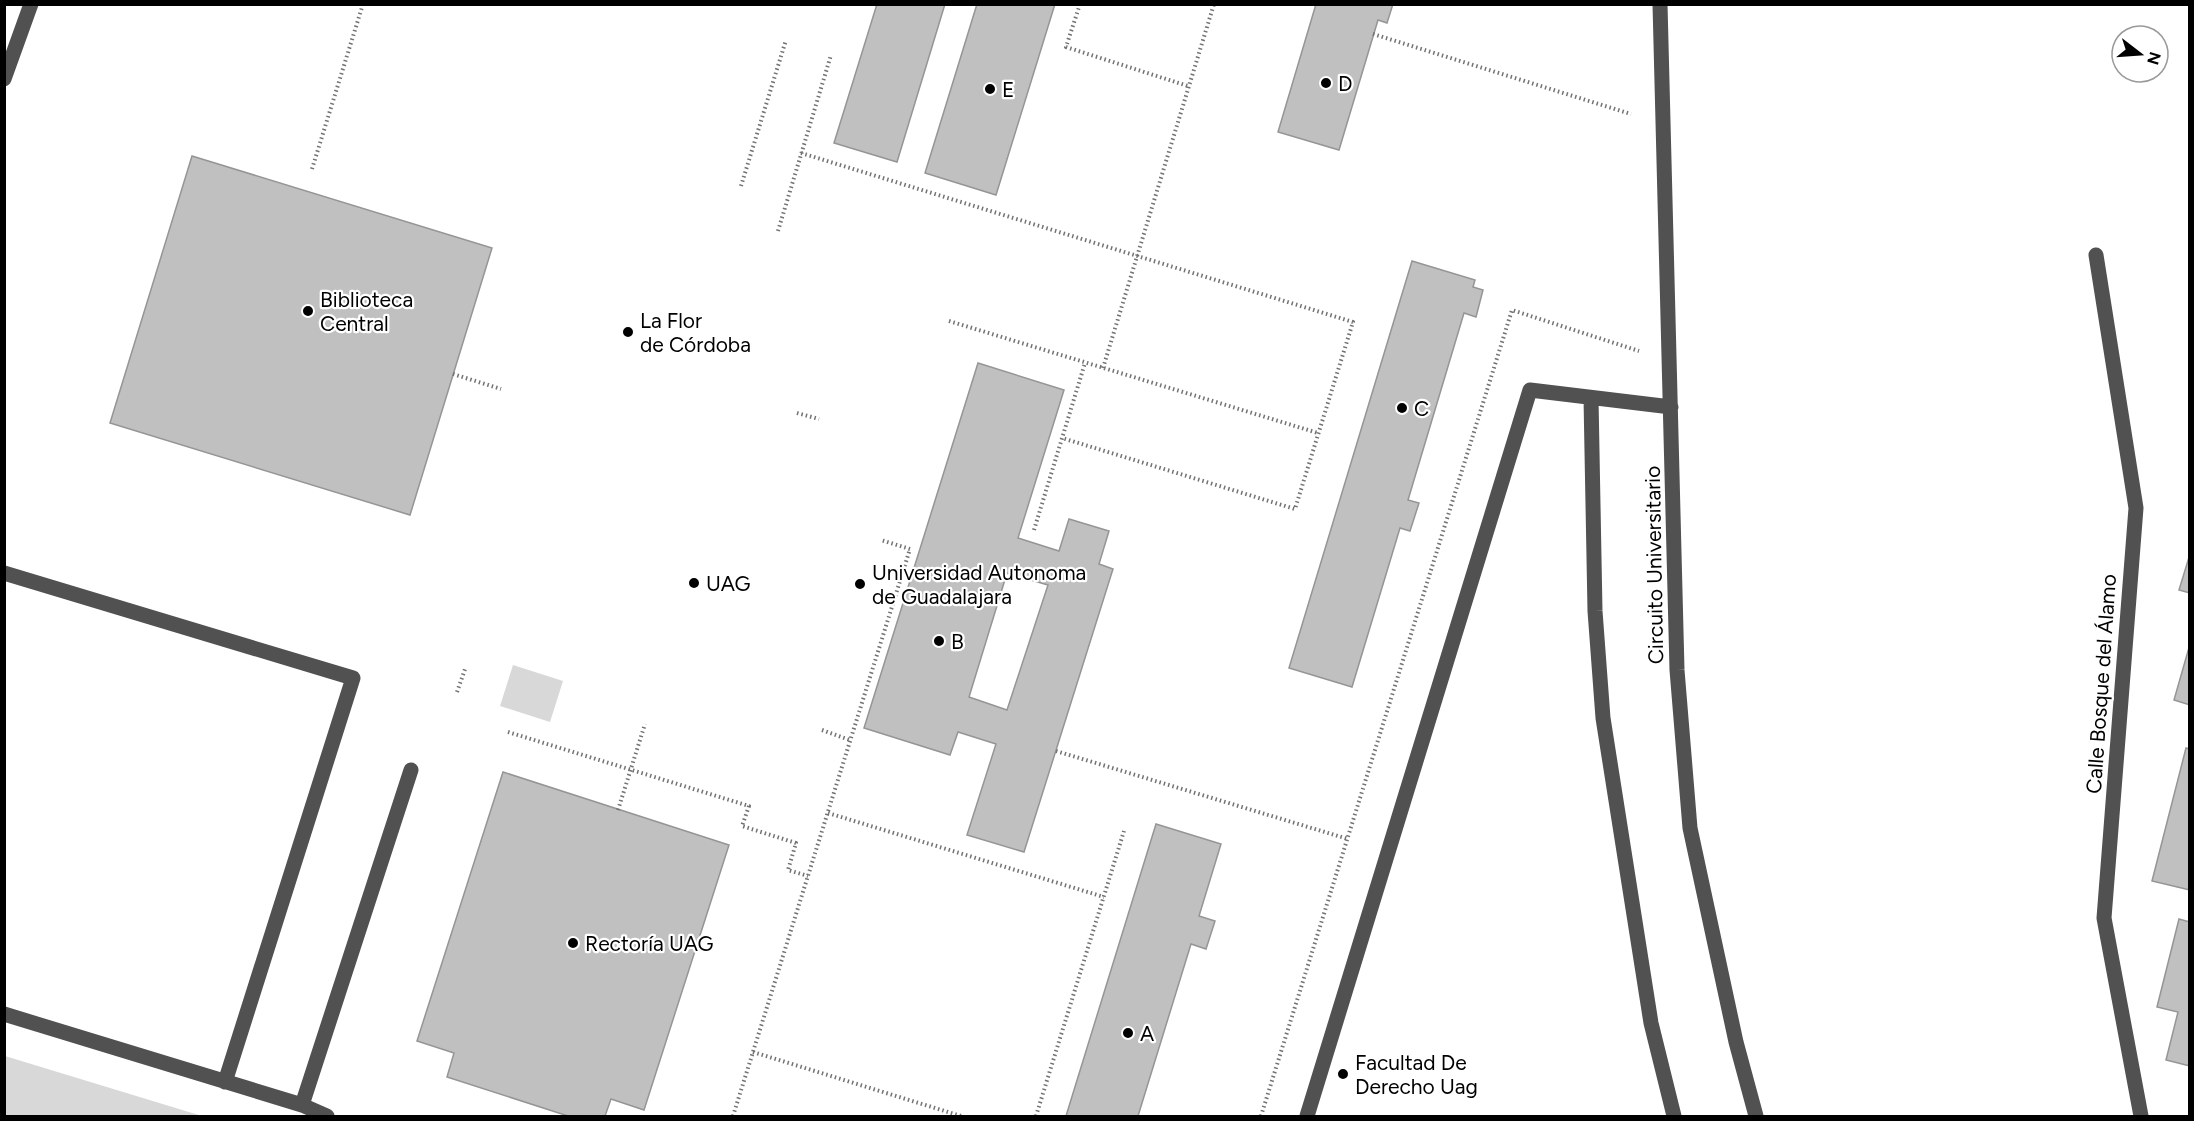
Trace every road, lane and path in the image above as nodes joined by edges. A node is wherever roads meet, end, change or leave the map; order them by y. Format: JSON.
{"nodes":[{"id":1,"x":31,"y":4,"type":"edge"},
{"id":2,"x":363,"y":4,"type":"edge"},
{"id":3,"x":1080,"y":4,"type":"edge"},
{"id":4,"x":1214,"y":4,"type":"edge"},
{"id":5,"x":1660,"y":4,"type":"edge"},
{"id":6,"x":1373,"y":34,"type":"dead end"},
{"id":7,"x":786,"y":40,"type":"dead end"},
{"id":8,"x":831,"y":55,"type":"dead end"},
{"id":9,"x":4,"y":79,"type":"edge"},
{"id":10,"x":1189,"y":86,"type":"junction"},
{"id":11,"x":1631,"y":114,"type":"dead end"},
{"id":12,"x":801,"y":153,"type":"junction"},
{"id":13,"x":312,"y":169,"type":"dead end"},
{"id":14,"x":741,"y":186,"type":"dead end"},
{"id":15,"x":778,"y":231,"type":"dead end"},
{"id":16,"x":2096,"y":255,"type":"dead end"},
{"id":17,"x":1137,"y":256,"type":"junction"},
{"id":18,"x":949,"y":321,"type":"dead end"},
{"id":19,"x":1639,"y":351,"type":"dead end"},
{"id":20,"x":1085,"y":363,"type":"junction"},
{"id":21,"x":1102,"y":368,"type":"junction"},
{"id":22,"x":453,"y":374,"type":"dead end"},
{"id":23,"x":501,"y":389,"type":"dead end"},
{"id":24,"x":1592,"y":399,"type":"junction"},
{"id":25,"x":1671,"y":407,"type":"junction"},
{"id":26,"x":797,"y":412,"type":"dead end"},
{"id":27,"x":819,"y":419,"type":"dead end"},
{"id":28,"x":1318,"y":433,"type":"junction"},
{"id":29,"x":1062,"y":438,"type":"junction"},
{"id":30,"x":1034,"y":530,"type":"dead end"},
{"id":31,"x":881,"y":540,"type":"dead end"},
{"id":32,"x":4,"y":573,"type":"edge"},
{"id":33,"x":465,"y":669,"type":"dead end"},
{"id":34,"x":457,"y":692,"type":"dead end"},
{"id":35,"x":645,"y":724,"type":"dead end"},
{"id":36,"x":822,"y":730,"type":"dead end"},
{"id":37,"x":508,"y":732,"type":"dead end"},
{"id":38,"x":850,"y":740,"type":"junction"},
{"id":39,"x":1056,"y":751,"type":"dead end"},
{"id":40,"x":411,"y":770,"type":"dead end"},
{"id":41,"x":618,"y":810,"type":"dead end"},
{"id":42,"x":828,"y":813,"type":"junction"},
{"id":43,"x":1124,"y":831,"type":"dead end"},
{"id":44,"x":1348,"y":839,"type":"junction"},
{"id":45,"x":808,"y":876,"type":"junction"},
{"id":46,"x":1104,"y":897,"type":"junction"},
{"id":47,"x":4,"y":1014,"type":"edge"},
{"id":48,"x":753,"y":1052,"type":"junction"},
{"id":49,"x":225,"y":1082,"type":"junction"},
{"id":50,"x":302,"y":1105,"type":"junction"},
{"id":51,"x":327,"y":1116,"type":"edge"},
{"id":52,"x":733,"y":1116,"type":"edge"},
{"id":53,"x":961,"y":1116,"type":"edge"},
{"id":54,"x":1036,"y":1116,"type":"edge"},
{"id":55,"x":1261,"y":1116,"type":"edge"},
{"id":56,"x":1307,"y":1116,"type":"edge"},
{"id":57,"x":1674,"y":1116,"type":"edge"},
{"id":58,"x":1756,"y":1116,"type":"edge"},
{"id":59,"x":2141,"y":1116,"type":"edge"}],
"edges":[{"from":1,"to":9,"type":"street"},
{"from":2,"to":13,"type":"path"},
{"from":3,"to":10,"type":"path"},
{"from":4,"to":10,"type":"path"},
{"from":5,"to":25,"type":"street","name":"Circuito Universitario"},
{"from":6,"to":11,"type":"path"},
{"from":7,"to":14,"type":"path"},
{"from":8,"to":12,"type":"path"},
{"from":10,"to":17,"type":"path"},
{"from":12,"to":15,"type":"path"},
{"from":12,"to":17,"type":"path"},
{"from":16,"to":59,"type":"street","name":"Calle Bosque del Álamo"},
{"from":17,"to":21,"type":"path"},
{"from":17,"to":28,"type":"path"},
{"from":18,"to":20,"type":"path"},
{"from":19,"to":44,"type":"path"},
{"from":20,"to":21,"type":"path"},
{"from":20,"to":29,"type":"path"},
{"from":21,"to":28,"type":"path"},
{"from":22,"to":23,"type":"path"},
{"from":24,"to":25,"type":"street"},
{"from":24,"to":56,"type":"street"},
{"from":24,"to":57,"type":"street"},
{"from":25,"to":58,"type":"street","name":"Circuito Universitario"},
{"from":26,"to":27,"type":"path"},
{"from":28,"to":29,"type":"path"},
{"from":29,"to":30,"type":"path"},
{"from":31,"to":38,"type":"path"},
{"from":32,"to":49,"type":"street"},
{"from":33,"to":34,"type":"path"},
{"from":35,"to":41,"type":"path"},
{"from":36,"to":38,"type":"path"},
{"from":37,"to":45,"type":"path"},
{"from":38,"to":42,"type":"path"},
{"from":39,"to":44,"type":"path"},
{"from":40,"to":50,"type":"street"},
{"from":42,"to":45,"type":"path"},
{"from":42,"to":46,"type":"path"},
{"from":43,"to":46,"type":"path"},
{"from":44,"to":55,"type":"path"},
{"from":45,"to":48,"type":"path"},
{"from":46,"to":54,"type":"path"},
{"from":47,"to":49,"type":"street"},
{"from":48,"to":52,"type":"path"},
{"from":48,"to":53,"type":"path"},
{"from":49,"to":50,"type":"street"},
{"from":50,"to":51,"type":"street"}]}
